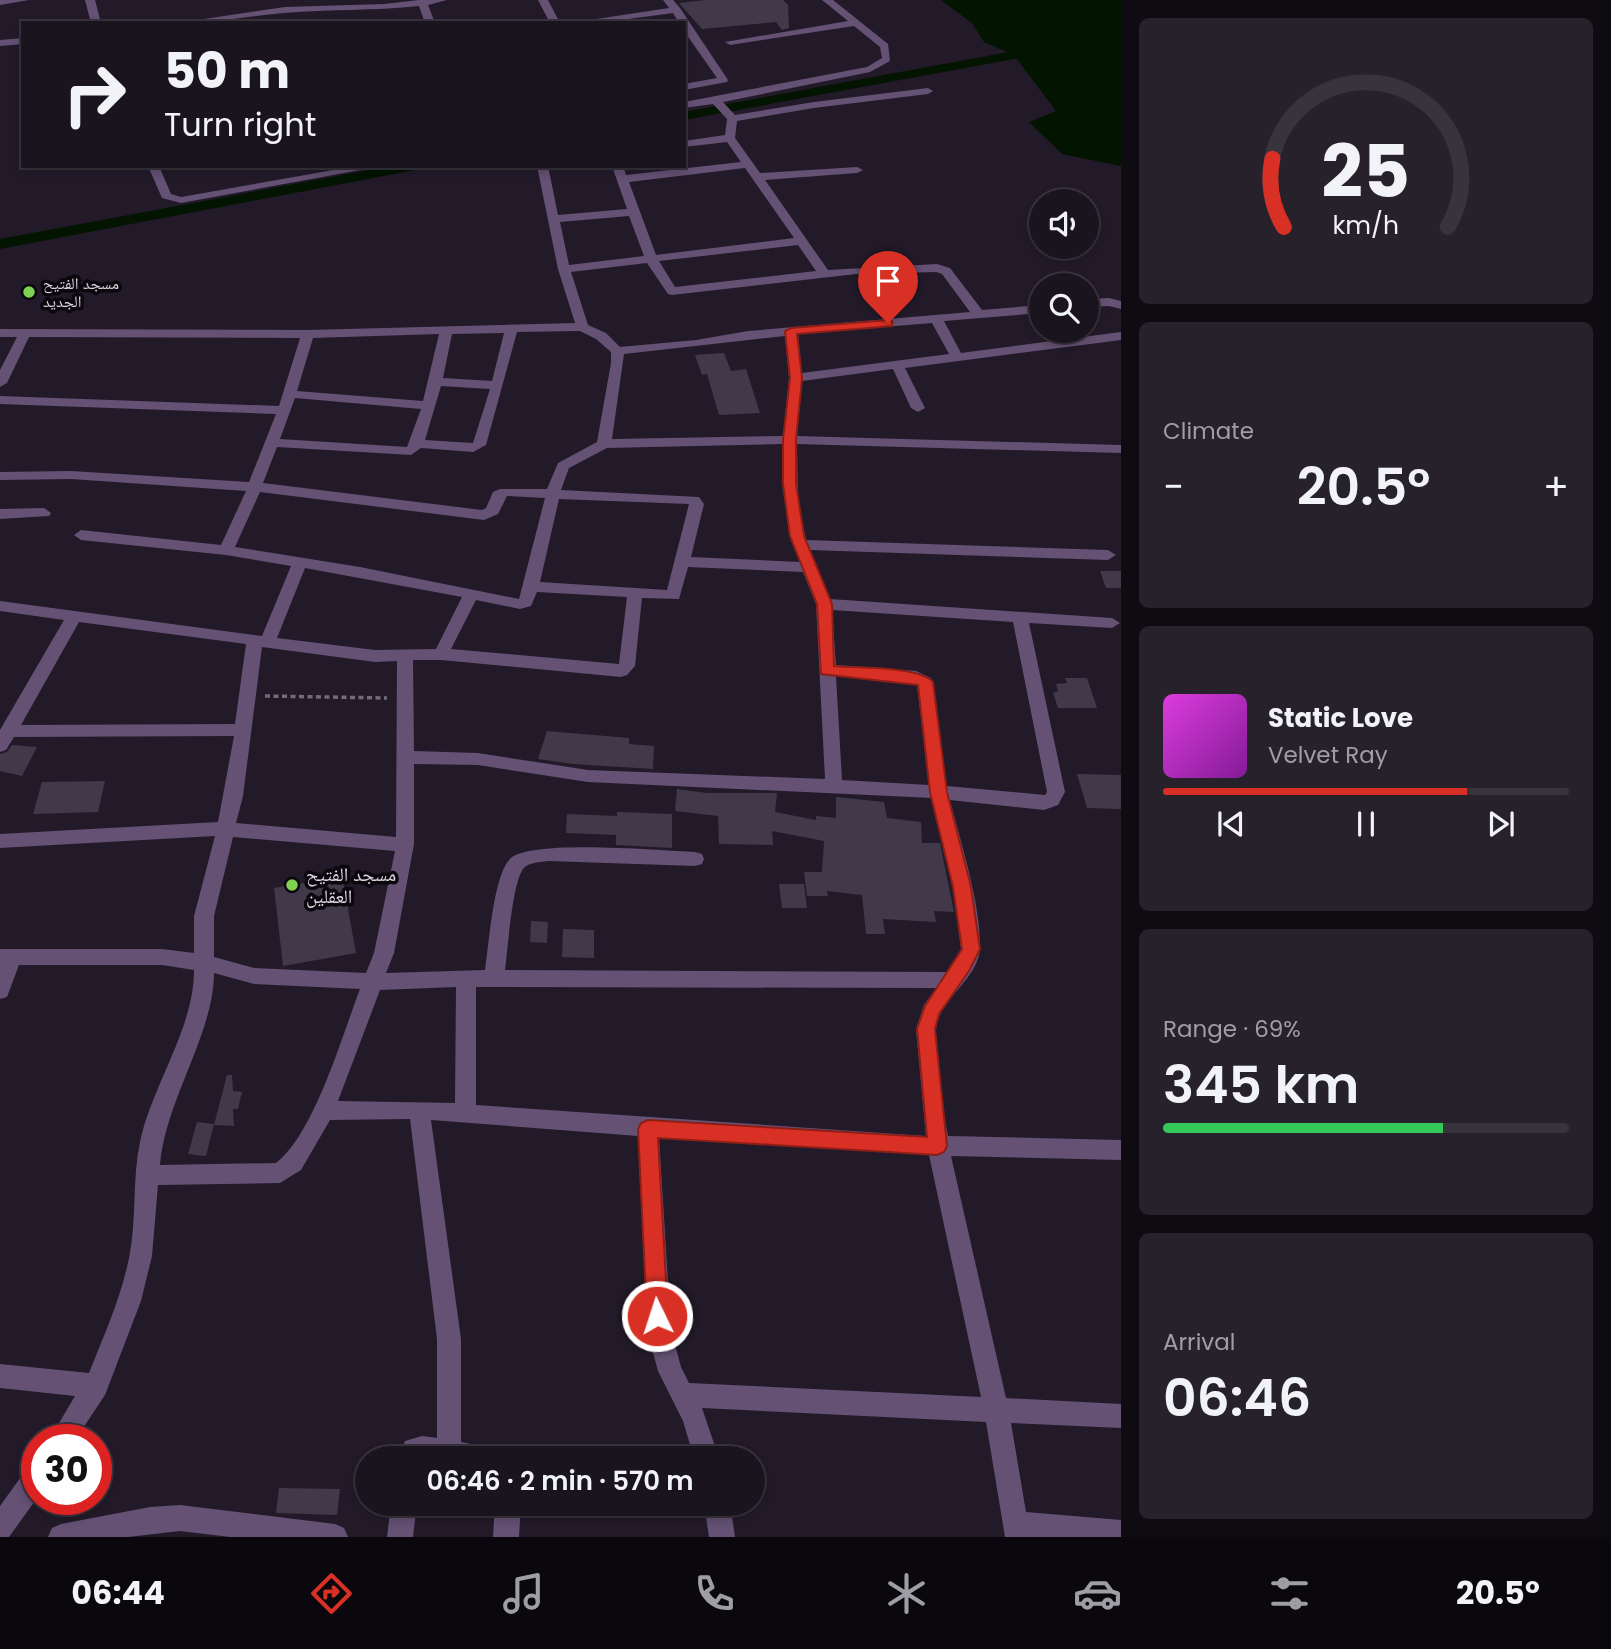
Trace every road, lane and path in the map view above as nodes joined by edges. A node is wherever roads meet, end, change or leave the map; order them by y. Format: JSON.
{"nodes":[{"id":1,"x":24,"y":0,"type":"edge"},
{"id":2,"x":90,"y":0,"type":"edge"},
{"id":3,"x":442,"y":0,"type":"edge"},
{"id":4,"x":543,"y":0,"type":"edge"},
{"id":5,"x":668,"y":0,"type":"edge"},
{"id":6,"x":827,"y":0,"type":"edge"},
{"id":7,"x":0,"y":2,"type":"edge"},
{"id":8,"x":422,"y":2,"type":"junction"},
{"id":9,"x":677,"y":10,"type":"junction"},
{"id":10,"x":95,"y":21,"type":"edge"},
{"id":11,"x":198,"y":21,"type":"edge"},
{"id":12,"x":429,"y":21,"type":"edge"},
{"id":13,"x":554,"y":21,"type":"edge"},
{"id":14,"x":591,"y":21,"type":"edge"},
{"id":15,"x":684,"y":21,"type":"edge"},
{"id":16,"x":686,"y":23,"type":"edge"},
{"id":17,"x":857,"y":23,"type":"junction"},
{"id":18,"x":21,"y":41,"type":"edge"},
{"id":19,"x":730,"y":42,"type":"dead end"},
{"id":20,"x":0,"y":43,"type":"edge"},
{"id":21,"x":700,"y":44,"type":"junction"},
{"id":22,"x":686,"y":46,"type":"edge"},
{"id":23,"x":686,"y":87,"type":"edge"},
{"id":24,"x":928,"y":91,"type":"dead end"},
{"id":25,"x":717,"y":102,"type":"junction"},
{"id":26,"x":686,"y":105,"type":"edge"},
{"id":27,"x":732,"y":119,"type":"junction"},
{"id":28,"x":730,"y":138,"type":"junction"},
{"id":29,"x":686,"y":144,"type":"edge"},
{"id":30,"x":748,"y":164,"type":"junction"},
{"id":31,"x":154,"y":168,"type":"edge"},
{"id":32,"x":365,"y":168,"type":"edge"},
{"id":33,"x":542,"y":168,"type":"edge"},
{"id":34,"x":618,"y":168,"type":"edge"},
{"id":35,"x":857,"y":170,"type":"dead end"},
{"id":36,"x":757,"y":177,"type":"junction"},
{"id":37,"x":623,"y":179,"type":"junction"},
{"id":38,"x":636,"y":212,"type":"junction"},
{"id":39,"x":553,"y":219,"type":"junction"},
{"id":40,"x":801,"y":241,"type":"junction"},
{"id":41,"x":652,"y":260,"type":"junction"},
{"id":42,"x":565,"y":269,"type":"junction"},
{"id":43,"x":824,"y":273,"type":"junction"},
{"id":44,"x":1099,"y":302,"type":"edge"},
{"id":45,"x":1121,"y":305,"type":"edge"},
{"id":46,"x":1029,"y":310,"type":"edge"},
{"id":47,"x":980,"y":316,"type":"junction"},
{"id":48,"x":936,"y":319,"type":"junction"},
{"id":49,"x":512,"y":327,"type":"junction"},
{"id":50,"x":582,"y":327,"type":"junction"},
{"id":51,"x":447,"y":328,"type":"junction"},
{"id":52,"x":791,"y":331,"type":"junction"},
{"id":53,"x":0,"y":333,"type":"edge"},
{"id":54,"x":25,"y":333,"type":"junction"},
{"id":55,"x":308,"y":334,"type":"junction"},
{"id":56,"x":1121,"y":336,"type":"edge"},
{"id":57,"x":617,"y":351,"type":"junction"},
{"id":58,"x":957,"y":357,"type":"junction"},
{"id":59,"x":897,"y":365,"type":"junction"},
{"id":60,"x":796,"y":378,"type":"junction"},
{"id":61,"x":436,"y":382,"type":"junction"},
{"id":62,"x":0,"y":383,"type":"edge"},
{"id":63,"x":498,"y":385,"type":"junction"},
{"id":64,"x":292,"y":394,"type":"junction"},
{"id":65,"x":0,"y":400,"type":"edge"},
{"id":66,"x":429,"y":406,"type":"junction"},
{"id":67,"x":918,"y":408,"type":"dead end"},
{"id":68,"x":286,"y":410,"type":"junction"},
{"id":69,"x":790,"y":440,"type":"junction"},
{"id":70,"x":274,"y":443,"type":"junction"},
{"id":71,"x":416,"y":444,"type":"junction"},
{"id":72,"x":604,"y":444,"type":"junction"},
{"id":73,"x":1121,"y":449,"type":"edge"},
{"id":74,"x":0,"y":476,"type":"edge"},
{"id":75,"x":256,"y":487,"type":"junction"},
{"id":76,"x":553,"y":492,"type":"junction"},
{"id":77,"x":44,"y":513,"type":"dead end"},
{"id":78,"x":0,"y":514,"type":"edge"},
{"id":79,"x":81,"y":535,"type":"dead end"},
{"id":80,"x":800,"y":545,"type":"junction"},
{"id":81,"x":226,"y":550,"type":"junction"},
{"id":82,"x":1108,"y":555,"type":"dead end"},
{"id":83,"x":300,"y":562,"type":"junction"},
{"id":84,"x":684,"y":562,"type":"junction"},
{"id":85,"x":810,"y":567,"type":"junction"},
{"id":86,"x":531,"y":587,"type":"junction"},
{"id":87,"x":471,"y":595,"type":"junction"},
{"id":88,"x":635,"y":595,"type":"junction"},
{"id":89,"x":824,"y":604,"type":"junction"},
{"id":90,"x":0,"y":606,"type":"edge"},
{"id":91,"x":74,"y":617,"type":"junction"},
{"id":92,"x":1020,"y":618,"type":"junction"},
{"id":93,"x":1112,"y":623,"type":"dead end"},
{"id":94,"x":261,"y":642,"type":"junction"},
{"id":95,"x":441,"y":654,"type":"junction"},
{"id":96,"x":405,"y":657,"type":"junction"},
{"id":97,"x":826,"y":670,"type":"junction"},
{"id":98,"x":249,"y":696,"type":"junction"},
{"id":99,"x":405,"y":698,"type":"junction"},
{"id":100,"x":244,"y":730,"type":"junction"},
{"id":101,"x":4,"y":738,"type":"edge"},
{"id":102,"x":406,"y":757,"type":"junction"},
{"id":103,"x":834,"y":786,"type":"junction"},
{"id":104,"x":939,"y":792,"type":"junction"},
{"id":105,"x":223,"y":829,"type":"junction"},
{"id":106,"x":0,"y":841,"type":"edge"},
{"id":107,"x":405,"y":844,"type":"junction"},
{"id":108,"x":695,"y":859,"type":"dead end"},
{"id":109,"x":6,"y":957,"type":"edge"},
{"id":110,"x":205,"y":963,"type":"junction"},
{"id":111,"x":494,"y":978,"type":"junction"},
{"id":112,"x":466,"y":980,"type":"junction"},
{"id":113,"x":952,"y":980,"type":"junction"},
{"id":114,"x":374,"y":982,"type":"junction"},
{"id":115,"x":0,"y":991,"type":"edge"},
{"id":116,"x":419,"y":1110,"type":"junction"},
{"id":117,"x":324,"y":1111,"type":"junction"},
{"id":118,"x":465,"y":1114,"type":"junction"},
{"id":119,"x":648,"y":1129,"type":"junction"},
{"id":120,"x":937,"y":1146,"type":"junction"},
{"id":121,"x":1121,"y":1150,"type":"edge"},
{"id":122,"x":146,"y":1175,"type":"junction"},
{"id":123,"x":0,"y":1376,"type":"edge"},
{"id":124,"x":96,"y":1386,"type":"junction"},
{"id":125,"x":684,"y":1395,"type":"junction"},
{"id":126,"x":996,"y":1409,"type":"junction"},
{"id":127,"x":1121,"y":1416,"type":"edge"},
{"id":128,"x":71,"y":1424,"type":"edge"},
{"id":129,"x":449,"y":1446,"type":"edge"},
{"id":130,"x":703,"y":1446,"type":"edge"},
{"id":131,"x":21,"y":1498,"type":"edge"},
{"id":132,"x":402,"y":1516,"type":"edge"},
{"id":133,"x":508,"y":1516,"type":"edge"},
{"id":134,"x":720,"y":1516,"type":"edge"},
{"id":135,"x":0,"y":1528,"type":"edge"},
{"id":136,"x":149,"y":1529,"type":"edge"},
{"id":137,"x":1017,"y":1531,"type":"edge"},
{"id":138,"x":1121,"y":1533,"type":"edge"},
{"id":139,"x":61,"y":1537,"type":"edge"},
{"id":140,"x":335,"y":1537,"type":"edge"},
{"id":141,"x":400,"y":1537,"type":"edge"},
{"id":142,"x":506,"y":1537,"type":"edge"},
{"id":143,"x":722,"y":1537,"type":"edge"}],
"edges":[{"from":1,"to":7,"type":"street"},
{"from":2,"to":10,"type":"street"},
{"from":3,"to":8,"type":"street"},
{"from":4,"to":13,"type":"street"},
{"from":5,"to":9,"type":"street"},
{"from":6,"to":17,"type":"street"},
{"from":8,"to":11,"type":"street"},
{"from":8,"to":12,"type":"street"},
{"from":9,"to":14,"type":"street"},
{"from":9,"to":15,"type":"street"},
{"from":16,"to":21,"type":"street"},
{"from":17,"to":19,"type":"street"},
{"from":17,"to":25,"type":"street"},
{"from":18,"to":20,"type":"street"},
{"from":21,"to":22,"type":"street"},
{"from":21,"to":23,"type":"street"},
{"from":24,"to":27,"type":"street"},
{"from":25,"to":26,"type":"street"},
{"from":25,"to":27,"type":"street"},
{"from":27,"to":28,"type":"street"},
{"from":28,"to":29,"type":"street"},
{"from":28,"to":30,"type":"street"},
{"from":30,"to":36,"type":"street"},
{"from":30,"to":37,"type":"street"},
{"from":31,"to":32,"type":"street"},
{"from":33,"to":39,"type":"street"},
{"from":34,"to":37,"type":"street"},
{"from":35,"to":36,"type":"street"},
{"from":36,"to":40,"type":"street"},
{"from":37,"to":38,"type":"street"},
{"from":38,"to":39,"type":"street"},
{"from":38,"to":41,"type":"street"},
{"from":39,"to":42,"type":"street"},
{"from":40,"to":41,"type":"street"},
{"from":40,"to":43,"type":"street"},
{"from":41,"to":42,"type":"street"},
{"from":41,"to":43,"type":"street"},
{"from":42,"to":50,"type":"street"},
{"from":43,"to":47,"type":"street"},
{"from":44,"to":45,"type":"street"},
{"from":46,"to":47,"type":"street"},
{"from":47,"to":48,"type":"street"},
{"from":48,"to":52,"type":"street"},
{"from":48,"to":58,"type":"street"},
{"from":49,"to":50,"type":"street"},
{"from":49,"to":51,"type":"street"},
{"from":49,"to":63,"type":"street"},
{"from":50,"to":57,"type":"street"},
{"from":51,"to":55,"type":"street"},
{"from":51,"to":61,"type":"street"},
{"from":52,"to":57,"type":"street"},
{"from":52,"to":60,"type":"street"},
{"from":53,"to":54,"type":"street"},
{"from":54,"to":55,"type":"street"},
{"from":54,"to":62,"type":"street"},
{"from":55,"to":64,"type":"street"},
{"from":56,"to":58,"type":"street"},
{"from":57,"to":72,"type":"street"},
{"from":58,"to":59,"type":"street"},
{"from":59,"to":60,"type":"street"},
{"from":59,"to":67,"type":"street"},
{"from":60,"to":69,"type":"street"},
{"from":61,"to":63,"type":"street"},
{"from":61,"to":66,"type":"street"},
{"from":63,"to":71,"type":"street"},
{"from":64,"to":66,"type":"street"},
{"from":64,"to":68,"type":"street"},
{"from":65,"to":68,"type":"street"},
{"from":66,"to":71,"type":"street"},
{"from":68,"to":70,"type":"street"},
{"from":69,"to":72,"type":"street"},
{"from":69,"to":73,"type":"street"},
{"from":69,"to":80,"type":"street"},
{"from":70,"to":71,"type":"street"},
{"from":70,"to":75,"type":"street"},
{"from":72,"to":76,"type":"street"},
{"from":74,"to":75,"type":"street"},
{"from":75,"to":76,"type":"street"},
{"from":75,"to":81,"type":"street"},
{"from":76,"to":84,"type":"street"},
{"from":76,"to":86,"type":"street"},
{"from":77,"to":78,"type":"street"},
{"from":79,"to":81,"type":"street"},
{"from":80,"to":82,"type":"street"},
{"from":80,"to":85,"type":"street"},
{"from":81,"to":83,"type":"street"},
{"from":83,"to":87,"type":"street"},
{"from":83,"to":94,"type":"street"},
{"from":84,"to":85,"type":"street"},
{"from":84,"to":88,"type":"street"},
{"from":85,"to":89,"type":"street"},
{"from":86,"to":87,"type":"street"},
{"from":86,"to":88,"type":"street"},
{"from":87,"to":95,"type":"street"},
{"from":88,"to":95,"type":"street"},
{"from":89,"to":92,"type":"street"},
{"from":89,"to":97,"type":"street"},
{"from":90,"to":91,"type":"street"},
{"from":91,"to":94,"type":"street"},
{"from":91,"to":101,"type":"street"},
{"from":92,"to":93,"type":"street"},
{"from":92,"to":104,"type":"street"},
{"from":94,"to":96,"type":"street"},
{"from":94,"to":98,"type":"street"},
{"from":95,"to":96,"type":"street"},
{"from":96,"to":99,"type":"street"},
{"from":97,"to":103,"type":"street"},
{"from":97,"to":104,"type":"street"},
{"from":98,"to":99,"type":"path"},
{"from":98,"to":100,"type":"street"},
{"from":99,"to":102,"type":"street"},
{"from":100,"to":101,"type":"street"},
{"from":100,"to":105,"type":"street"},
{"from":102,"to":103,"type":"street"},
{"from":102,"to":107,"type":"street"},
{"from":103,"to":104,"type":"street"},
{"from":104,"to":113,"type":"street"},
{"from":105,"to":106,"type":"street"},
{"from":105,"to":107,"type":"street"},
{"from":105,"to":110,"type":"street"},
{"from":107,"to":114,"type":"street"},
{"from":108,"to":111,"type":"street"},
{"from":109,"to":110,"type":"street"},
{"from":109,"to":115,"type":"street"},
{"from":110,"to":114,"type":"street"},
{"from":110,"to":122,"type":"street"},
{"from":111,"to":112,"type":"street"},
{"from":111,"to":113,"type":"street"},
{"from":112,"to":114,"type":"street"},
{"from":112,"to":118,"type":"street"},
{"from":113,"to":120,"type":"street"},
{"from":114,"to":117,"type":"street"},
{"from":116,"to":117,"type":"street"},
{"from":116,"to":118,"type":"street"},
{"from":116,"to":129,"type":"street"},
{"from":117,"to":122,"type":"street"},
{"from":118,"to":119,"type":"street"},
{"from":119,"to":120,"type":"street"},
{"from":119,"to":125,"type":"street"},
{"from":120,"to":121,"type":"street"},
{"from":120,"to":126,"type":"street"},
{"from":122,"to":124,"type":"street"},
{"from":123,"to":124,"type":"street"},
{"from":124,"to":128,"type":"street"},
{"from":125,"to":126,"type":"street"},
{"from":125,"to":130,"type":"street"},
{"from":126,"to":127,"type":"street"},
{"from":126,"to":137,"type":"street"},
{"from":131,"to":135,"type":"street"},
{"from":132,"to":141,"type":"street"},
{"from":133,"to":142,"type":"street"},
{"from":134,"to":143,"type":"street"},
{"from":136,"to":139,"type":"street"},
{"from":136,"to":140,"type":"street"},
{"from":137,"to":138,"type":"street"}]}
